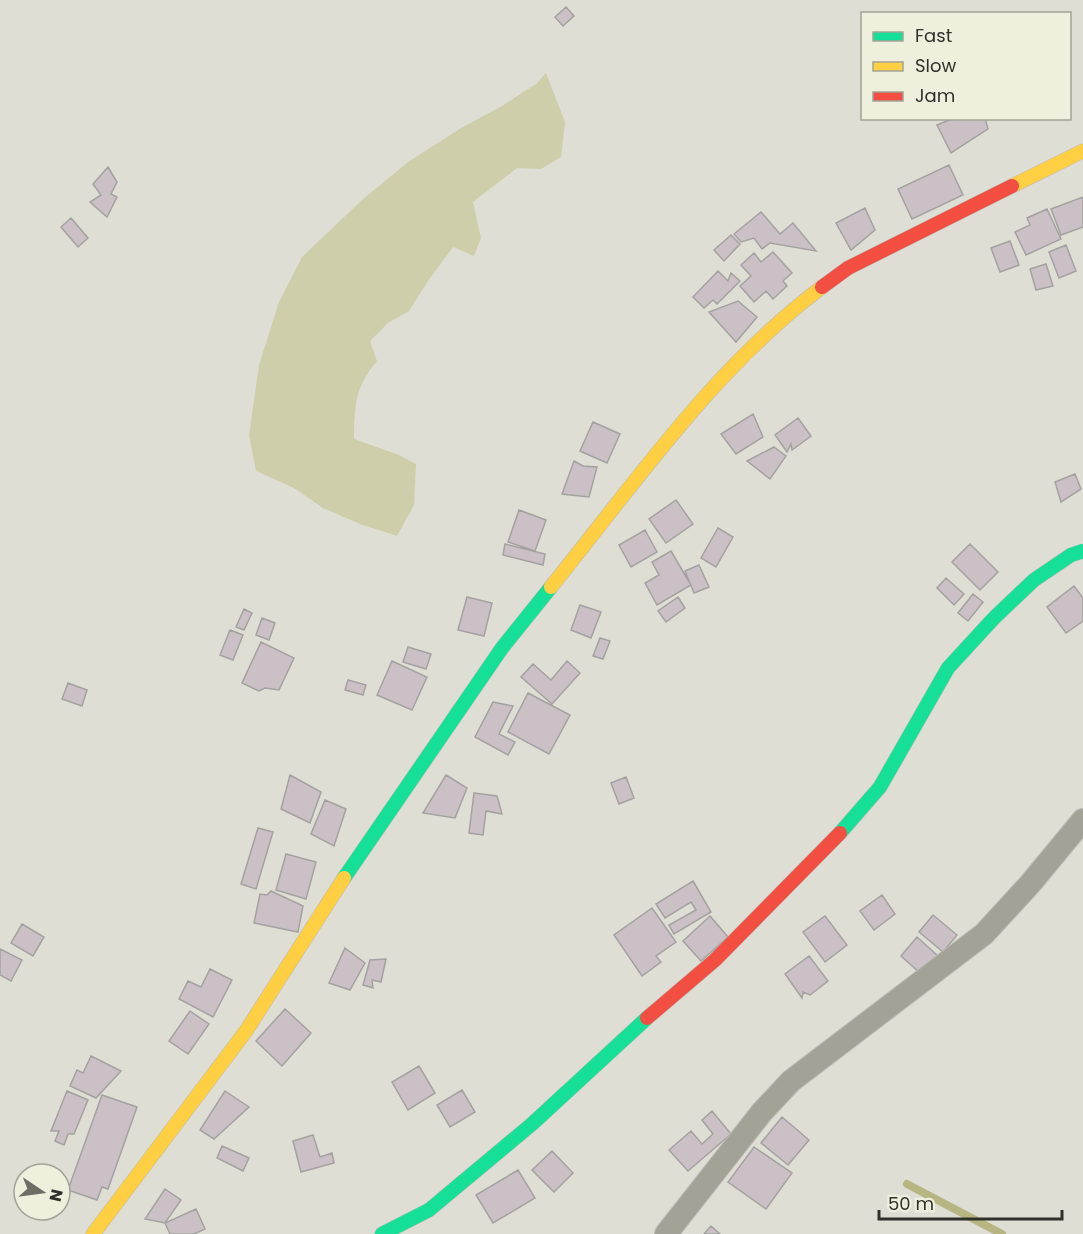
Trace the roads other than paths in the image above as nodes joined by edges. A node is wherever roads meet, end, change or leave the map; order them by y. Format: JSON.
{"nodes":[{"id":1,"x":1083,"y":151,"type":"edge"},
{"id":2,"x":1083,"y":550,"type":"edge"},
{"id":3,"x":1083,"y":820,"type":"edge"},
{"id":4,"x":94,"y":1234,"type":"edge"},
{"id":5,"x":382,"y":1234,"type":"edge"},
{"id":6,"x":666,"y":1234,"type":"edge"}],
"edges":[{"from":1,"to":4,"type":"street"},
{"from":2,"to":5,"type":"street"},
{"from":3,"to":6,"type":"street"}]}
